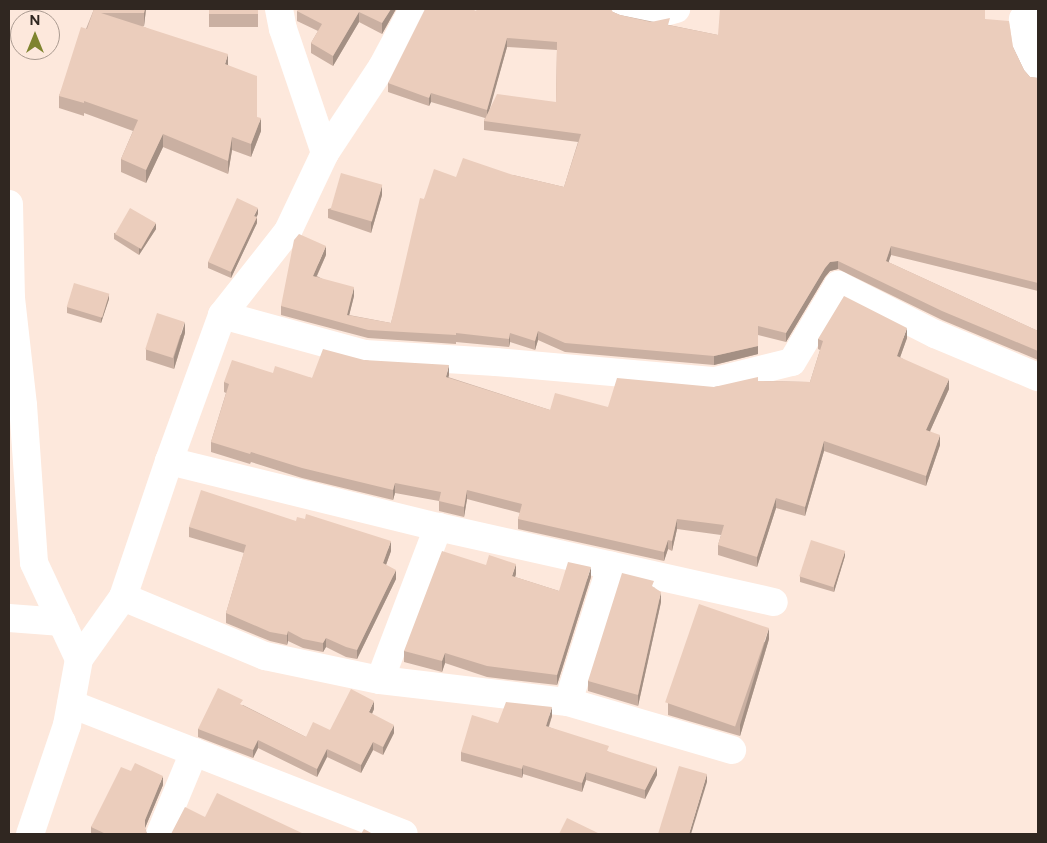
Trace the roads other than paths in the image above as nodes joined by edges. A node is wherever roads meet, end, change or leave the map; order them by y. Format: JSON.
{"nodes":[{"id":1,"x":279,"y":9,"type":"edge"},
{"id":2,"x":414,"y":9,"type":"edge"},
{"id":3,"x":623,"y":9,"type":"edge"},
{"id":4,"x":676,"y":9,"type":"edge"},
{"id":5,"x":1030,"y":9,"type":"edge"},
{"id":6,"x":1038,"y":72,"type":"edge"},
{"id":7,"x":326,"y":153,"type":"junction"},
{"id":8,"x":9,"y":204,"type":"edge"},
{"id":9,"x":222,"y":314,"type":"junction"},
{"id":10,"x":1038,"y":377,"type":"edge"},
{"id":11,"x":169,"y":461,"type":"junction"},
{"id":12,"x":438,"y":527,"type":"junction"},
{"id":13,"x":611,"y":566,"type":"junction"},
{"id":14,"x":124,"y":597,"type":"junction"},
{"id":15,"x":774,"y":602,"type":"dead end"},
{"id":16,"x":9,"y":618,"type":"edge"},
{"id":17,"x":62,"y":622,"type":"junction"},
{"id":18,"x":80,"y":660,"type":"junction"},
{"id":19,"x":380,"y":680,"type":"junction"},
{"id":20,"x":568,"y":702,"type":"junction"},
{"id":21,"x":71,"y":704,"type":"junction"},
{"id":22,"x":732,"y":750,"type":"dead end"},
{"id":23,"x":194,"y":752,"type":"junction"},
{"id":24,"x":30,"y":834,"type":"edge"},
{"id":25,"x":160,"y":834,"type":"edge"},
{"id":26,"x":404,"y":834,"type":"edge"}],
"edges":[{"from":1,"to":7,"type":"main road"},
{"from":2,"to":7,"type":"main road"},
{"from":3,"to":4,"type":"main road"},
{"from":5,"to":6,"type":"main road"},
{"from":7,"to":9,"type":"main road"},
{"from":8,"to":17,"type":"main road"},
{"from":9,"to":10,"type":"main road"},
{"from":9,"to":11,"type":"main road"},
{"from":11,"to":12,"type":"main road"},
{"from":11,"to":14,"type":"main road"},
{"from":12,"to":13,"type":"main road"},
{"from":12,"to":19,"type":"main road"},
{"from":13,"to":15,"type":"main road"},
{"from":13,"to":20,"type":"main road"},
{"from":14,"to":18,"type":"main road"},
{"from":14,"to":19,"type":"main road"},
{"from":16,"to":17,"type":"main road"},
{"from":17,"to":18,"type":"main road"},
{"from":18,"to":21,"type":"main road"},
{"from":19,"to":20,"type":"main road"},
{"from":20,"to":22,"type":"main road"},
{"from":21,"to":23,"type":"main road"},
{"from":21,"to":24,"type":"main road"},
{"from":23,"to":25,"type":"main road"},
{"from":23,"to":26,"type":"main road"}]}
